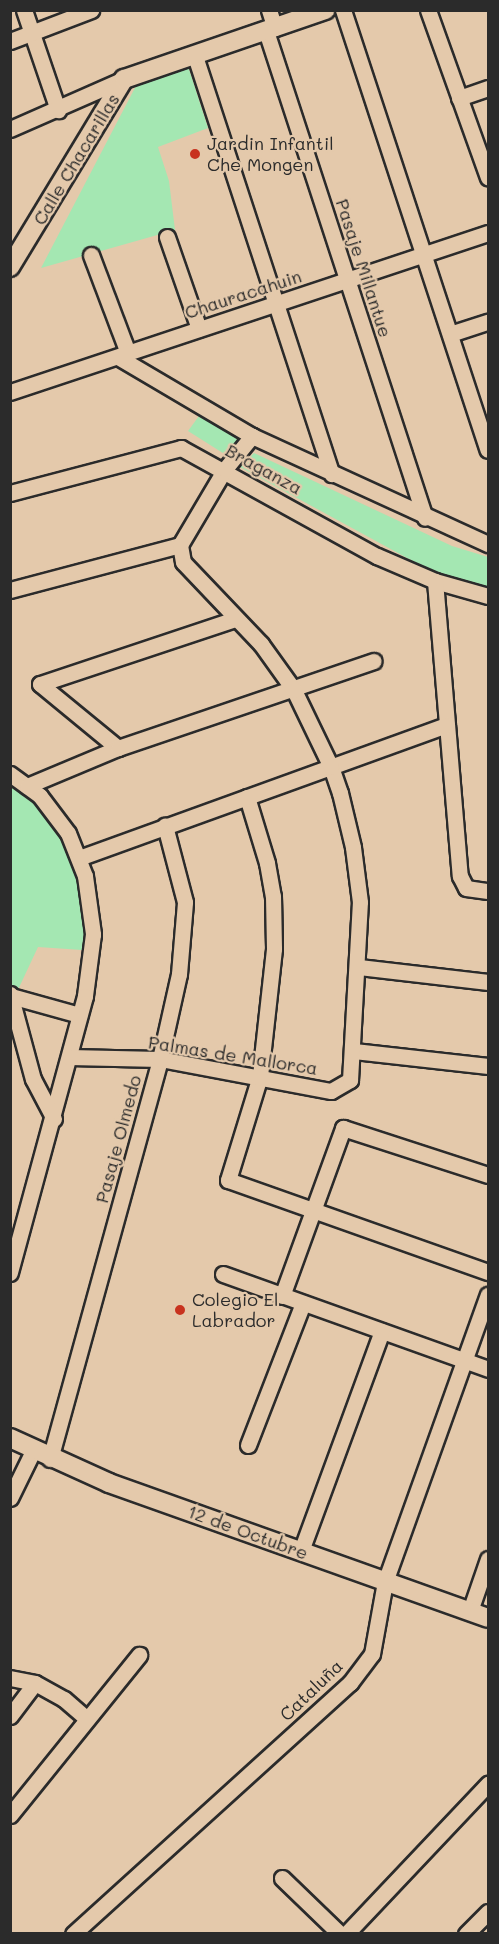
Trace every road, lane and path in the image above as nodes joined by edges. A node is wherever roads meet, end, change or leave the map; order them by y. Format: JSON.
{"nodes":[{"id":1,"x":24,"y":10,"type":"edge"},
{"id":2,"x":91,"y":10,"type":"edge"},
{"id":3,"x":326,"y":10,"type":"edge"},
{"id":4,"x":343,"y":10,"type":"edge"},
{"id":5,"x":428,"y":10,"type":"edge"},
{"id":6,"x":270,"y":23,"type":"edge"},
{"id":7,"x":32,"y":33,"type":"junction"},
{"id":8,"x":10,"y":41,"type":"edge"},
{"id":9,"x":195,"y":56,"type":"junction"},
{"id":10,"x":124,"y":79,"type":"junction"},
{"id":11,"x":489,"y":88,"type":"edge"},
{"id":12,"x":459,"y":98,"type":"junction"},
{"id":13,"x":58,"y":110,"type":"junction"},
{"id":14,"x":10,"y":129,"type":"edge"},
{"id":15,"x":489,"y":178,"type":"edge"},
{"id":16,"x":489,"y":233,"type":"edge"},
{"id":17,"x":29,"y":236,"type":"junction"},
{"id":18,"x":167,"y":237,"type":"dead end"},
{"id":19,"x":10,"y":242,"type":"edge"},
{"id":20,"x":91,"y":255,"type":"dead end"},
{"id":21,"x":424,"y":255,"type":"junction"},
{"id":22,"x":10,"y":267,"type":"edge"},
{"id":23,"x":347,"y":280,"type":"junction"},
{"id":24,"x":276,"y":304,"type":"junction"},
{"id":25,"x":489,"y":322,"type":"edge"},
{"id":26,"x":199,"y":329,"type":"junction"},
{"id":27,"x":450,"y":334,"type":"junction"},
{"id":28,"x":123,"y":355,"type":"junction"},
{"id":29,"x":10,"y":392,"type":"edge"},
{"id":30,"x":252,"y":436,"type":"junction"},
{"id":31,"x":489,"y":450,"type":"edge"},
{"id":32,"x":225,"y":470,"type":"junction"},
{"id":33,"x":332,"y":474,"type":"junction"},
{"id":34,"x":10,"y":493,"type":"edge"},
{"id":35,"x":425,"y":518,"type":"junction"},
{"id":36,"x":489,"y":544,"type":"edge"},
{"id":37,"x":180,"y":545,"type":"junction"},
{"id":38,"x":435,"y":581,"type":"junction"},
{"id":39,"x":10,"y":590,"type":"edge"},
{"id":40,"x":489,"y":596,"type":"edge"},
{"id":41,"x":235,"y":619,"type":"junction"},
{"id":42,"x":374,"y":661,"type":"dead end"},
{"id":43,"x":294,"y":690,"type":"junction"},
{"id":44,"x":447,"y":725,"type":"junction"},
{"id":45,"x":118,"y":748,"type":"junction"},
{"id":46,"x":332,"y":766,"type":"junction"},
{"id":47,"x":10,"y":774,"type":"edge"},
{"id":48,"x":27,"y":786,"type":"junction"},
{"id":49,"x":246,"y":797,"type":"junction"},
{"id":50,"x":165,"y":826,"type":"junction"},
{"id":51,"x":79,"y":858,"type":"junction"},
{"id":52,"x":489,"y":891,"type":"edge"},
{"id":53,"x":359,"y":968,"type":"junction"},
{"id":54,"x":489,"y":982,"type":"edge"},
{"id":55,"x":11,"y":995,"type":"edge"},
{"id":56,"x":79,"y":1015,"type":"junction"},
{"id":57,"x":354,"y":1051,"type":"junction"},
{"id":58,"x":69,"y":1057,"type":"junction"},
{"id":59,"x":160,"y":1059,"type":"junction"},
{"id":60,"x":489,"y":1066,"type":"edge"},
{"id":61,"x":260,"y":1076,"type":"junction"},
{"id":62,"x":54,"y":1119,"type":"junction"},
{"id":63,"x":489,"y":1174,"type":"edge"},
{"id":64,"x":313,"y":1210,"type":"junction"},
{"id":65,"x":17,"y":1225,"type":"edge"},
{"id":66,"x":489,"y":1272,"type":"edge"},
{"id":67,"x":10,"y":1273,"type":"edge"},
{"id":68,"x":223,"y":1274,"type":"dead end"},
{"id":69,"x":489,"y":1295,"type":"edge"},
{"id":70,"x":282,"y":1296,"type":"junction"},
{"id":71,"x":303,"y":1304,"type":"junction"},
{"id":72,"x":381,"y":1331,"type":"junction"},
{"id":73,"x":465,"y":1361,"type":"junction"},
{"id":74,"x":489,"y":1369,"type":"edge"},
{"id":75,"x":10,"y":1438,"type":"edge"},
{"id":76,"x":248,"y":1445,"type":"dead end"},
{"id":77,"x":33,"y":1451,"type":"junction"},
{"id":78,"x":50,"y":1458,"type":"junction"},
{"id":79,"x":10,"y":1498,"type":"edge"},
{"id":80,"x":301,"y":1551,"type":"junction"},
{"id":81,"x":489,"y":1559,"type":"edge"},
{"id":82,"x":385,"y":1582,"type":"junction"},
{"id":83,"x":470,"y":1611,"type":"junction"},
{"id":84,"x":489,"y":1618,"type":"edge"},
{"id":85,"x":139,"y":1655,"type":"dead end"},
{"id":86,"x":10,"y":1678,"type":"edge"},
{"id":87,"x":35,"y":1683,"type":"junction"},
{"id":88,"x":10,"y":1716,"type":"edge"},
{"id":89,"x":87,"y":1719,"type":"junction"},
{"id":90,"x":489,"y":1784,"type":"edge"},
{"id":91,"x":10,"y":1815,"type":"edge"},
{"id":92,"x":282,"y":1878,"type":"dead end"},
{"id":93,"x":489,"y":1912,"type":"edge"},
{"id":94,"x":73,"y":1934,"type":"edge"},
{"id":95,"x":340,"y":1934,"type":"edge"},
{"id":96,"x":346,"y":1934,"type":"edge"},
{"id":97,"x":466,"y":1934,"type":"edge"}],
"edges":[{"from":1,"to":7,"type":"street"},
{"from":2,"to":7,"type":"street"},
{"from":3,"to":6,"type":"street","name":"Calle Chacarillas"},
{"from":4,"to":21,"type":"street"},
{"from":5,"to":12,"type":"street"},
{"from":6,"to":9,"type":"street","name":"Calle Chacarillas"},
{"from":6,"to":23,"type":"street","name":"Pasaje Millantue"},
{"from":7,"to":8,"type":"street"},
{"from":7,"to":13,"type":"street"},
{"from":9,"to":10,"type":"street","name":"Calle Chacarillas"},
{"from":9,"to":24,"type":"street"},
{"from":10,"to":13,"type":"street"},
{"from":10,"to":17,"type":"street","name":"Calle Chacarillas"},
{"from":11,"to":12,"type":"street"},
{"from":12,"to":15,"type":"street"},
{"from":13,"to":14,"type":"street"},
{"from":16,"to":21,"type":"street","name":"Chauracahuin"},
{"from":17,"to":19,"type":"street"},
{"from":17,"to":22,"type":"street","name":"Calle Chacarillas"},
{"from":18,"to":26,"type":"street"},
{"from":20,"to":28,"type":"street"},
{"from":21,"to":23,"type":"street","name":"Chauracahuin"},
{"from":21,"to":27,"type":"street"},
{"from":23,"to":24,"type":"street","name":"Chauracahuin"},
{"from":23,"to":35,"type":"street","name":"Pasaje Millantue"},
{"from":24,"to":26,"type":"street","name":"Chauracahuin"},
{"from":24,"to":33,"type":"street"},
{"from":25,"to":27,"type":"street"},
{"from":26,"to":28,"type":"street","name":"Chauracahuin"},
{"from":27,"to":31,"type":"street"},
{"from":28,"to":29,"type":"street","name":"Chauracahuin"},
{"from":28,"to":30,"type":"street"},
{"from":30,"to":32,"type":"street"},
{"from":30,"to":33,"type":"street"},
{"from":32,"to":34,"type":"street","name":"Braganza"},
{"from":32,"to":37,"type":"street"},
{"from":32,"to":38,"type":"street","name":"Braganza"},
{"from":33,"to":35,"type":"street"},
{"from":35,"to":36,"type":"street"},
{"from":37,"to":39,"type":"street"},
{"from":37,"to":41,"type":"street","name":"Palmas de Mallorca"},
{"from":38,"to":40,"type":"street","name":"Braganza"},
{"from":38,"to":44,"type":"street"},
{"from":41,"to":43,"type":"street","name":"Palmas de Mallorca"},
{"from":41,"to":45,"type":"street"},
{"from":42,"to":43,"type":"street"},
{"from":43,"to":45,"type":"street"},
{"from":43,"to":46,"type":"street","name":"Palmas de Mallorca"},
{"from":44,"to":46,"type":"street"},
{"from":44,"to":52,"type":"street"},
{"from":45,"to":48,"type":"street"},
{"from":46,"to":49,"type":"street"},
{"from":46,"to":53,"type":"street","name":"Palmas de Mallorca"},
{"from":47,"to":48,"type":"street"},
{"from":48,"to":51,"type":"street"},
{"from":49,"to":50,"type":"street"},
{"from":49,"to":61,"type":"street"},
{"from":50,"to":51,"type":"street"},
{"from":50,"to":59,"type":"street","name":"Pasaje Olmedo"},
{"from":51,"to":56,"type":"street"},
{"from":53,"to":54,"type":"street"},
{"from":53,"to":57,"type":"street","name":"Palmas de Mallorca"},
{"from":55,"to":56,"type":"street"},
{"from":55,"to":62,"type":"street"},
{"from":56,"to":58,"type":"street"},
{"from":57,"to":60,"type":"street"},
{"from":57,"to":61,"type":"street","name":"Palmas de Mallorca"},
{"from":58,"to":59,"type":"street","name":"Palmas de Mallorca"},
{"from":58,"to":62,"type":"street"},
{"from":59,"to":61,"type":"street","name":"Palmas de Mallorca"},
{"from":59,"to":78,"type":"street","name":"Pasaje Olmedo"},
{"from":61,"to":64,"type":"street"},
{"from":62,"to":65,"type":"street"},
{"from":63,"to":64,"type":"street"},
{"from":64,"to":66,"type":"street"},
{"from":64,"to":70,"type":"street"},
{"from":65,"to":67,"type":"street"},
{"from":68,"to":70,"type":"street"},
{"from":69,"to":73,"type":"street","name":"Cataluña"},
{"from":70,"to":71,"type":"street"},
{"from":71,"to":72,"type":"street"},
{"from":71,"to":76,"type":"street"},
{"from":72,"to":73,"type":"street"},
{"from":72,"to":80,"type":"street"},
{"from":73,"to":74,"type":"street"},
{"from":73,"to":82,"type":"street","name":"Cataluña"},
{"from":75,"to":77,"type":"street","name":"12 de Octubre"},
{"from":77,"to":78,"type":"street","name":"12 de Octubre"},
{"from":77,"to":79,"type":"street"},
{"from":78,"to":80,"type":"street","name":"12 de Octubre"},
{"from":80,"to":82,"type":"street","name":"12 de Octubre"},
{"from":81,"to":83,"type":"street"},
{"from":82,"to":83,"type":"street","name":"12 de Octubre"},
{"from":82,"to":94,"type":"street","name":"Cataluña"},
{"from":83,"to":84,"type":"street","name":"12 de Octubre"},
{"from":85,"to":89,"type":"street"},
{"from":86,"to":87,"type":"street"},
{"from":87,"to":88,"type":"street"},
{"from":87,"to":89,"type":"street"},
{"from":89,"to":91,"type":"street"},
{"from":90,"to":96,"type":"street"},
{"from":92,"to":95,"type":"street"},
{"from":93,"to":97,"type":"street"}]}
